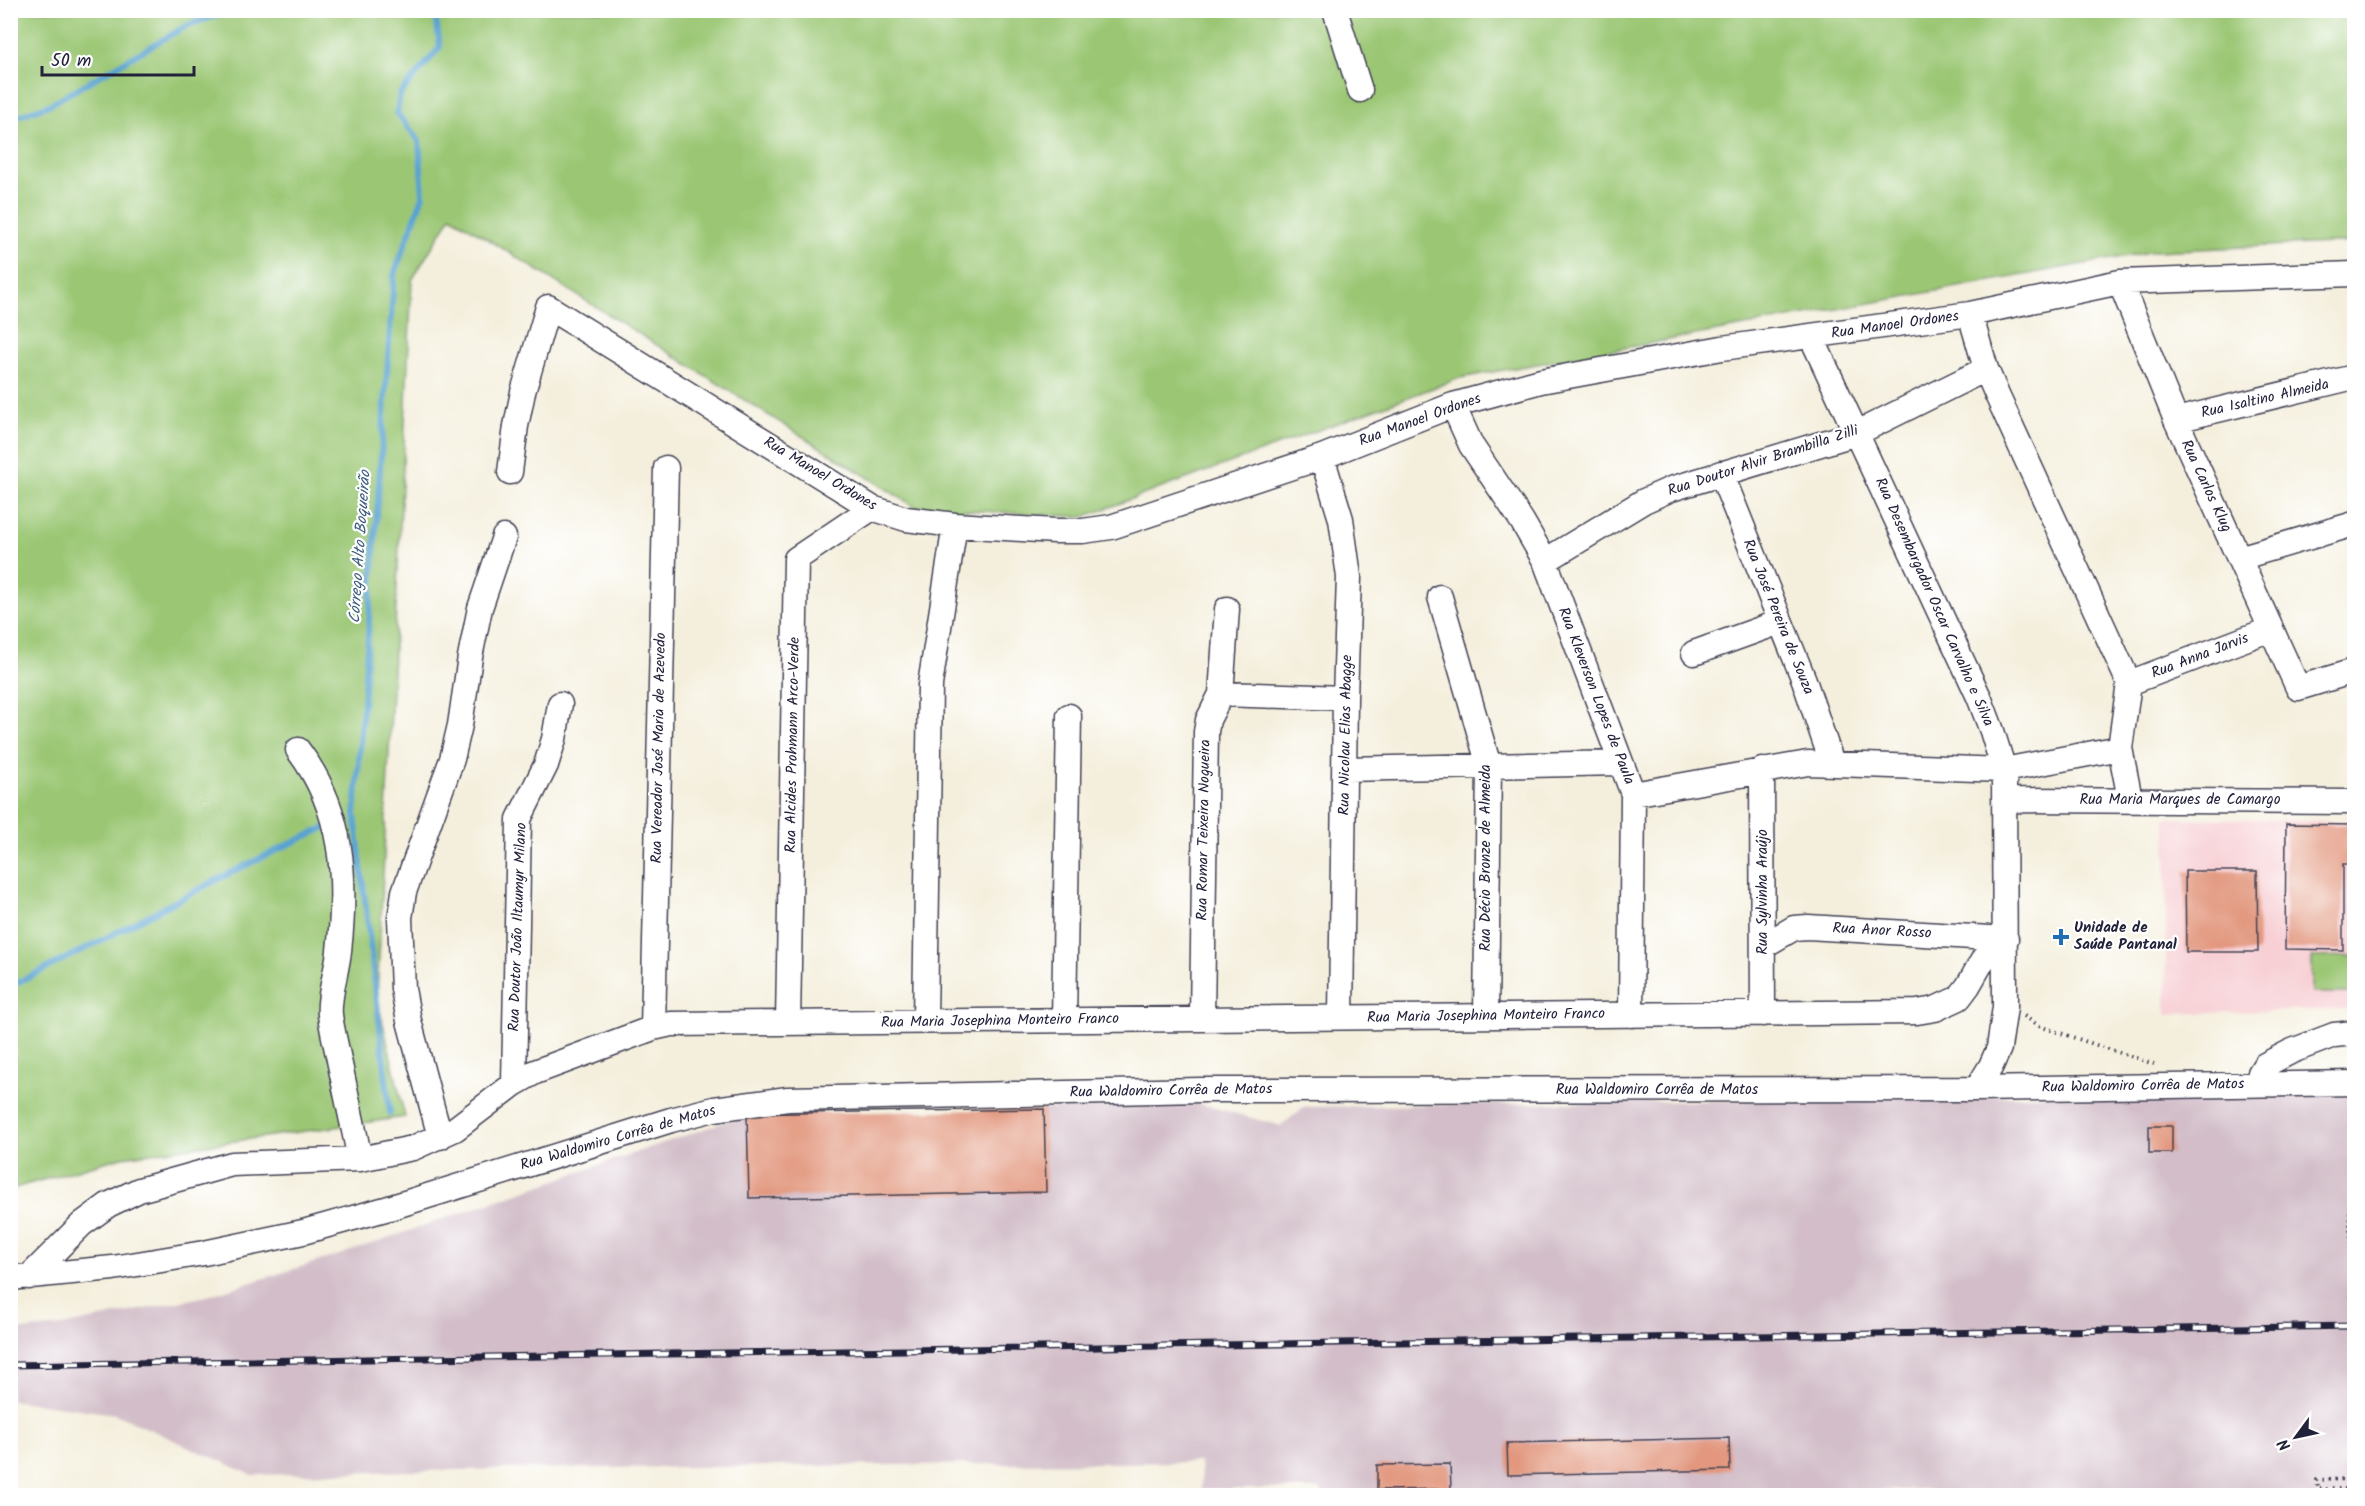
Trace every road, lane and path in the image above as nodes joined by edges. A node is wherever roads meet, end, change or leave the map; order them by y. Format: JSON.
{"nodes":[{"id":1,"x":1335,"y":10,"type":"edge"},
{"id":2,"x":1360,"y":90,"type":"dead end"},
{"id":3,"x":2355,"y":274,"type":"edge"},
{"id":4,"x":2120,"y":282,"type":"junction"},
{"id":5,"x":1970,"y":314,"type":"junction"},
{"id":6,"x":1810,"y":336,"type":"junction"},
{"id":7,"x":1986,"y":369,"type":"junction"},
{"id":8,"x":2355,"y":377,"type":"edge"},
{"id":9,"x":1453,"y":405,"type":"junction"},
{"id":10,"x":2176,"y":420,"type":"junction"},
{"id":11,"x":1857,"y":433,"type":"junction"},
{"id":12,"x":1322,"y":457,"type":"junction"},
{"id":13,"x":666,"y":468,"type":"dead end"},
{"id":14,"x":510,"y":472,"type":"dead end"},
{"id":15,"x":1721,"y":473,"type":"junction"},
{"id":16,"x":872,"y":508,"type":"junction"},
{"id":17,"x":2355,"y":524,"type":"edge"},
{"id":18,"x":955,"y":525,"type":"junction"},
{"id":19,"x":504,"y":537,"type":"dead end"},
{"id":20,"x":2238,"y":558,"type":"junction"},
{"id":21,"x":1545,"y":561,"type":"junction"},
{"id":22,"x":1440,"y":597,"type":"dead end"},
{"id":23,"x":1227,"y":609,"type":"dead end"},
{"id":24,"x":1780,"y":622,"type":"junction"},
{"id":25,"x":2271,"y":629,"type":"junction"},
{"id":26,"x":1694,"y":653,"type":"dead end"},
{"id":27,"x":2355,"y":671,"type":"edge"},
{"id":28,"x":2129,"y":683,"type":"junction"},
{"id":29,"x":1221,"y":694,"type":"junction"},
{"id":30,"x":1345,"y":698,"type":"junction"},
{"id":31,"x":560,"y":704,"type":"dead end"},
{"id":32,"x":1069,"y":716,"type":"dead end"},
{"id":33,"x":2120,"y":748,"type":"junction"},
{"id":34,"x":298,"y":750,"type":"dead end"},
{"id":35,"x":1621,"y":763,"type":"junction"},
{"id":36,"x":1832,"y":763,"type":"junction"},
{"id":37,"x":1489,"y":766,"type":"junction"},
{"id":38,"x":1345,"y":769,"type":"junction"},
{"id":39,"x":1762,"y":770,"type":"junction"},
{"id":40,"x":2004,"y":770,"type":"junction"},
{"id":41,"x":1633,"y":794,"type":"junction"},
{"id":42,"x":2130,"y":799,"type":"junction"},
{"id":43,"x":2006,"y":800,"type":"junction"},
{"id":44,"x":2355,"y":802,"type":"edge"},
{"id":45,"x":2006,"y":939,"type":"junction"},
{"id":46,"x":1763,"y":946,"type":"junction"},
{"id":47,"x":2006,"y":1007,"type":"junction"},
{"id":48,"x":1763,"y":1014,"type":"junction"},
{"id":49,"x":1631,"y":1015,"type":"junction"},
{"id":50,"x":1486,"y":1016,"type":"junction"},
{"id":51,"x":1341,"y":1017,"type":"junction"},
{"id":52,"x":1202,"y":1019,"type":"junction"},
{"id":53,"x":1064,"y":1020,"type":"junction"},
{"id":54,"x":925,"y":1021,"type":"junction"},
{"id":55,"x":788,"y":1023,"type":"junction"},
{"id":56,"x":653,"y":1028,"type":"junction"},
{"id":57,"x":2355,"y":1033,"type":"edge"},
{"id":58,"x":2355,"y":1083,"type":"edge"},
{"id":59,"x":514,"y":1084,"type":"junction"},
{"id":60,"x":2258,"y":1084,"type":"junction"},
{"id":61,"x":2179,"y":1086,"type":"junction"},
{"id":62,"x":1977,"y":1089,"type":"junction"},
{"id":63,"x":440,"y":1137,"type":"junction"},
{"id":64,"x":2349,"y":1138,"type":"dead end"},
{"id":65,"x":2355,"y":1138,"type":"edge"},
{"id":66,"x":2355,"y":1147,"type":"edge"},
{"id":67,"x":2355,"y":1157,"type":"edge"},
{"id":68,"x":360,"y":1159,"type":"junction"},
{"id":69,"x":2355,"y":1164,"type":"edge"},
{"id":70,"x":20,"y":1278,"type":"edge"},
{"id":71,"x":2355,"y":1489,"type":"edge"}],
"edges":[{"from":1,"to":2,"type":"street"},
{"from":3,"to":4,"type":"street","name":"Rua Manoel Ordones"},
{"from":4,"to":5,"type":"street","name":"Rua Manoel Ordones"},
{"from":4,"to":10,"type":"street","name":"Rua Carlos Klug"},
{"from":5,"to":6,"type":"street","name":"Rua Manoel Ordones"},
{"from":5,"to":7,"type":"street"},
{"from":6,"to":9,"type":"street","name":"Rua Manoel Ordones"},
{"from":6,"to":11,"type":"street","name":"Rua Desembargador Oscar Carvalho e Silva"},
{"from":7,"to":11,"type":"street","name":"Rua Doutor Alvir Brambilla Zilli"},
{"from":7,"to":28,"type":"street"},
{"from":8,"to":10,"type":"street","name":"Rua Isaltino Almeida"},
{"from":9,"to":12,"type":"street","name":"Rua Manoel Ordones"},
{"from":9,"to":21,"type":"street","name":"Rua Kleverson Lopes de Paula"},
{"from":10,"to":20,"type":"street","name":"Rua Carlos Klug"},
{"from":11,"to":15,"type":"street","name":"Rua Doutor Alvir Brambilla Zilli"},
{"from":11,"to":40,"type":"street","name":"Rua Desembargador Oscar Carvalho e Silva"},
{"from":12,"to":18,"type":"street","name":"Rua Manoel Ordones"},
{"from":12,"to":30,"type":"street","name":"Rua Nicolau Elias Abagge"},
{"from":13,"to":56,"type":"street","name":"Rua Vereador José Maria de Azevedo"},
{"from":14,"to":16,"type":"street","name":"Rua Manoel Ordones"},
{"from":15,"to":21,"type":"street","name":"Rua Doutor Alvir Brambilla Zilli"},
{"from":15,"to":24,"type":"street","name":"Rua José Pereira de Souza"},
{"from":16,"to":18,"type":"street","name":"Rua Manoel Ordones"},
{"from":16,"to":55,"type":"street","name":"Rua Alcides Prohmann Arco-Verde"},
{"from":17,"to":20,"type":"street"},
{"from":18,"to":54,"type":"street"},
{"from":19,"to":63,"type":"street"},
{"from":20,"to":25,"type":"street","name":"Rua Carlos Klug"},
{"from":21,"to":35,"type":"street","name":"Rua Kleverson Lopes de Paula"},
{"from":22,"to":37,"type":"street","name":"Rua Décio Bronze de Almeida"},
{"from":23,"to":29,"type":"street","name":"Rua Romar Teixeira Nogueira"},
{"from":24,"to":26,"type":"street"},
{"from":24,"to":36,"type":"street","name":"Rua José Pereira de Souza"},
{"from":25,"to":27,"type":"street","name":"Rua Carlos Klug"},
{"from":25,"to":28,"type":"street","name":"Rua Anna Jarvis"},
{"from":28,"to":33,"type":"street"},
{"from":29,"to":30,"type":"street"},
{"from":29,"to":52,"type":"street","name":"Rua Romar Teixeira Nogueira"},
{"from":30,"to":38,"type":"street","name":"Rua Nicolau Elias Abagge"},
{"from":31,"to":59,"type":"street","name":"Rua Doutor João Iltaumyr Milano"},
{"from":32,"to":53,"type":"street"},
{"from":33,"to":40,"type":"street"},
{"from":33,"to":42,"type":"street"},
{"from":34,"to":68,"type":"street"},
{"from":35,"to":37,"type":"street"},
{"from":35,"to":41,"type":"street","name":"Rua Kleverson Lopes de Paula"},
{"from":36,"to":39,"type":"street"},
{"from":36,"to":40,"type":"street"},
{"from":37,"to":38,"type":"street"},
{"from":37,"to":50,"type":"street","name":"Rua Décio Bronze de Almeida"},
{"from":38,"to":51,"type":"street","name":"Rua Nicolau Elias Abagge"},
{"from":39,"to":41,"type":"street"},
{"from":39,"to":46,"type":"street","name":"Rua Sylvinha Araújo"},
{"from":40,"to":43,"type":"street","name":"Rua Desembargador Oscar Carvalho e Silva"},
{"from":41,"to":49,"type":"street","name":"Rua Kleverson Lopes de Paula"},
{"from":42,"to":43,"type":"street","name":"Rua Maria Marques de Camargo"},
{"from":42,"to":44,"type":"street","name":"Rua Maria Marques de Camargo"},
{"from":43,"to":45,"type":"street","name":"Rua Desembargador Oscar Carvalho e Silva"},
{"from":45,"to":46,"type":"street","name":"Rua Anor Rosso"},
{"from":45,"to":47,"type":"street","name":"Rua Desembargador Oscar Carvalho e Silva"},
{"from":45,"to":48,"type":"street","name":"Rua Maria Josephina Monteiro Franco"},
{"from":46,"to":48,"type":"street","name":"Rua Sylvinha Araújo"},
{"from":47,"to":61,"type":"path"},
{"from":47,"to":62,"type":"street","name":"Rua Desembargador Oscar Carvalho e Silva"},
{"from":48,"to":49,"type":"street","name":"Rua Maria Josephina Monteiro Franco"},
{"from":49,"to":50,"type":"street","name":"Rua Maria Josephina Monteiro Franco"},
{"from":50,"to":51,"type":"street","name":"Rua Maria Josephina Monteiro Franco"},
{"from":51,"to":52,"type":"street","name":"Rua Maria Josephina Monteiro Franco"},
{"from":52,"to":53,"type":"street","name":"Rua Maria Josephina Monteiro Franco"},
{"from":53,"to":54,"type":"street","name":"Rua Maria Josephina Monteiro Franco"},
{"from":54,"to":55,"type":"street","name":"Rua Maria Josephina Monteiro Franco"},
{"from":55,"to":56,"type":"street","name":"Rua Maria Josephina Monteiro Franco"},
{"from":56,"to":59,"type":"street","name":"Rua Maria Josephina Monteiro Franco"},
{"from":57,"to":60,"type":"street"},
{"from":58,"to":60,"type":"street","name":"Rua Waldomiro Corrêa de Matos"},
{"from":59,"to":63,"type":"street","name":"Rua Maria Josephina Monteiro Franco"},
{"from":60,"to":61,"type":"street","name":"Rua Waldomiro Corrêa de Matos"},
{"from":61,"to":62,"type":"street","name":"Rua Waldomiro Corrêa de Matos"},
{"from":62,"to":70,"type":"street","name":"Rua Waldomiro Corrêa de Matos"},
{"from":63,"to":68,"type":"street","name":"Rua Maria Josephina Monteiro Franco"},
{"from":64,"to":65,"type":"path"},
{"from":66,"to":67,"type":"path"},
{"from":68,"to":70,"type":"street","name":"Rua Maria Josephina Monteiro Franco"},
{"from":69,"to":71,"type":"path","bridge":true}]}
